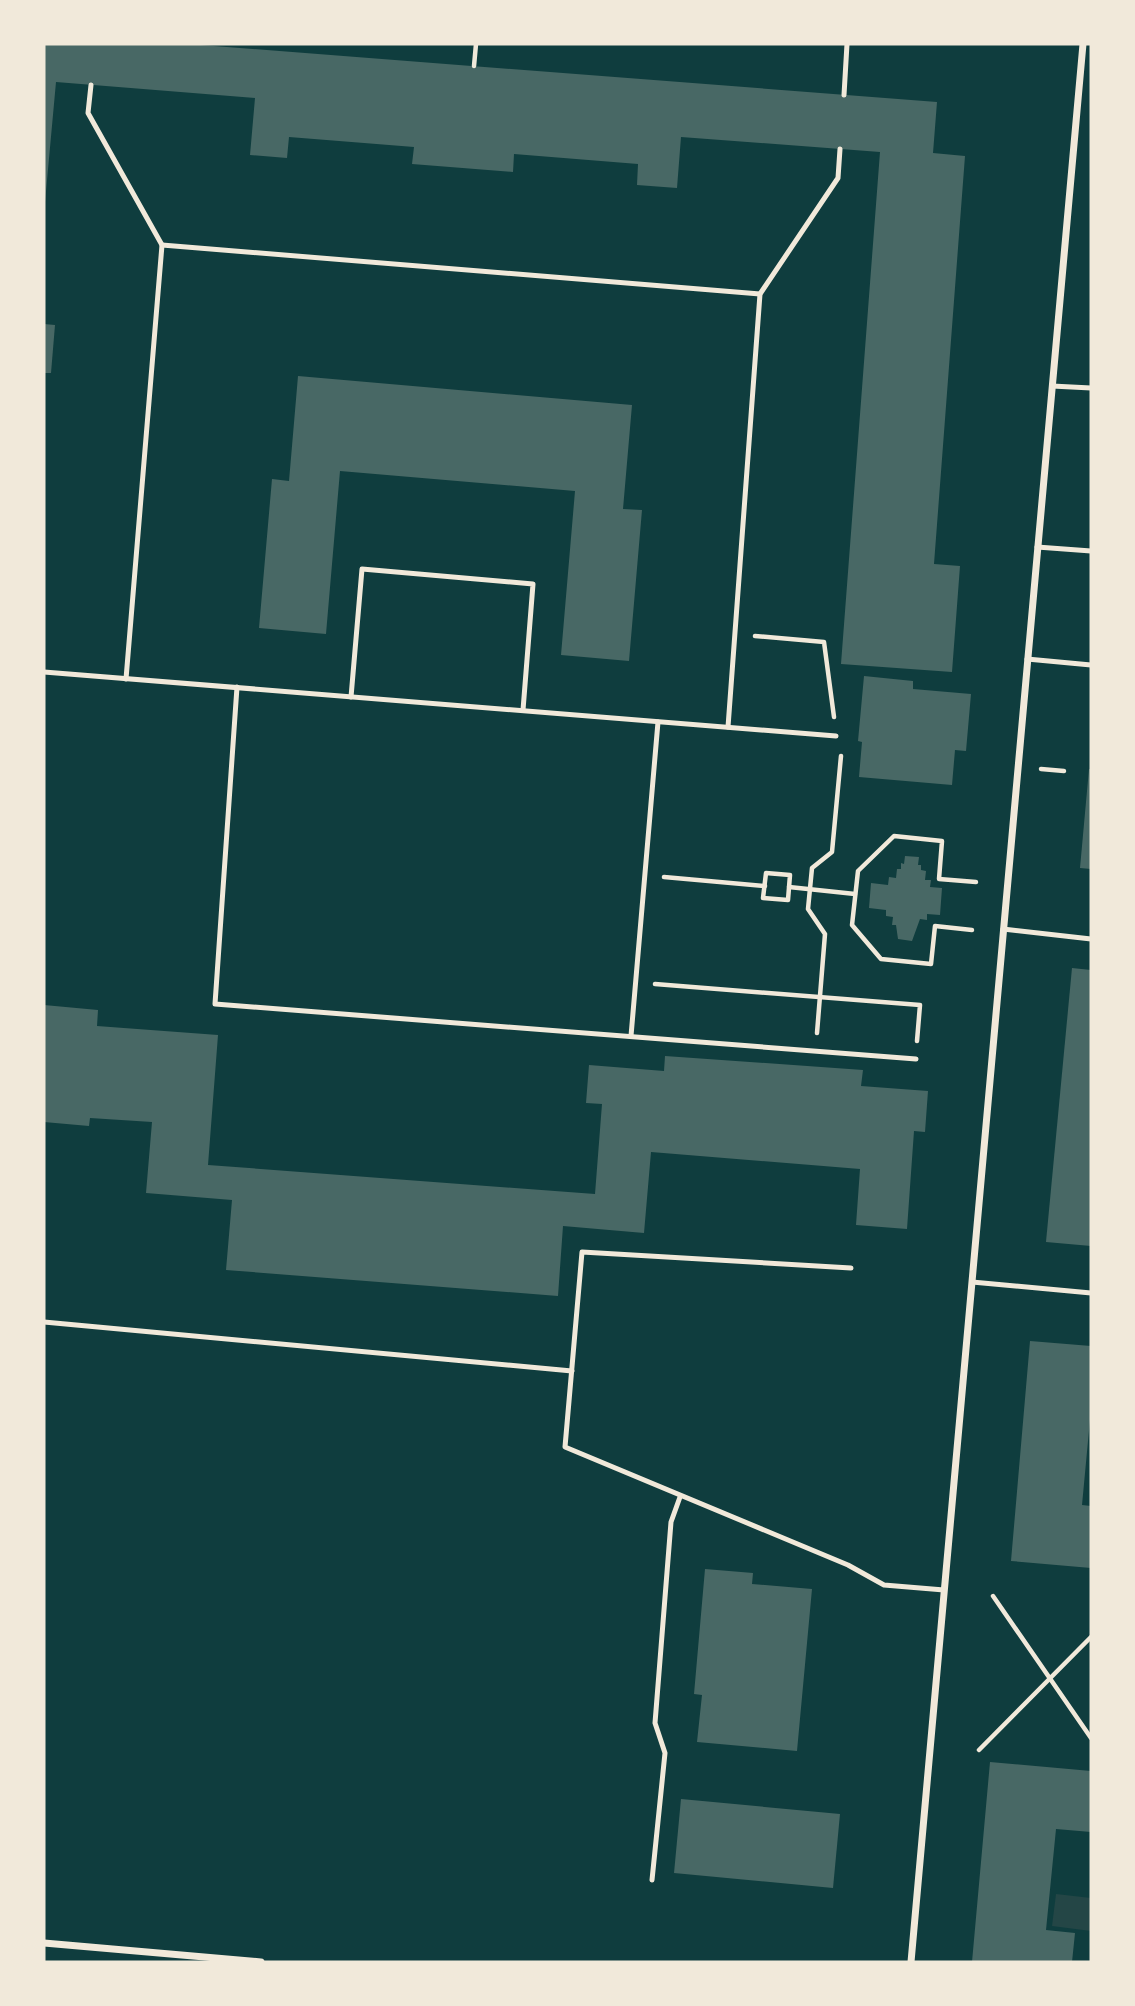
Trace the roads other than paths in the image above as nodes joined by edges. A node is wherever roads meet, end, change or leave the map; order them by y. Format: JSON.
{"nodes":[{"id":1,"x":847,"y":44,"type":"edge"},
{"id":2,"x":1083,"y":44,"type":"edge"},
{"id":3,"x":91,"y":85,"type":"dead end"},
{"id":4,"x":844,"y":95,"type":"dead end"},
{"id":5,"x":839,"y":149,"type":"dead end"},
{"id":6,"x":162,"y":245,"type":"junction"},
{"id":7,"x":760,"y":294,"type":"junction"},
{"id":8,"x":1052,"y":386,"type":"junction"},
{"id":9,"x":1091,"y":388,"type":"edge"},
{"id":10,"x":1037,"y":547,"type":"junction"},
{"id":11,"x":1091,"y":551,"type":"edge"},
{"id":12,"x":1027,"y":659,"type":"junction"},
{"id":13,"x":1091,"y":664,"type":"edge"},
{"id":14,"x":44,"y":672,"type":"edge"},
{"id":15,"x":126,"y":679,"type":"junction"},
{"id":16,"x":237,"y":687,"type":"junction"},
{"id":17,"x":351,"y":696,"type":"junction"},
{"id":18,"x":523,"y":710,"type":"junction"},
{"id":19,"x":658,"y":722,"type":"junction"},
{"id":20,"x":728,"y":727,"type":"junction"},
{"id":21,"x":836,"y":736,"type":"road end"},
{"id":22,"x":1003,"y":929,"type":"junction"},
{"id":23,"x":1091,"y":939,"type":"edge"},
{"id":24,"x":631,"y":1037,"type":"junction"},
{"id":25,"x":916,"y":1059,"type":"road end"},
{"id":26,"x":851,"y":1268,"type":"dead end"},
{"id":27,"x":972,"y":1282,"type":"junction"},
{"id":28,"x":1091,"y":1293,"type":"edge"},
{"id":29,"x":44,"y":1322,"type":"edge"},
{"id":30,"x":572,"y":1371,"type":"junction"},
{"id":31,"x":680,"y":1497,"type":"junction"},
{"id":32,"x":944,"y":1590,"type":"junction"},
{"id":33,"x":652,"y":1880,"type":"dead end"},
{"id":34,"x":44,"y":1943,"type":"edge"},
{"id":35,"x":261,"y":1962,"type":"edge"},
{"id":36,"x":911,"y":1962,"type":"edge"}],
"edges":[{"from":1,"to":4,"type":"lane"},
{"from":2,"to":8,"type":"street"},
{"from":3,"to":6,"type":"lane"},
{"from":5,"to":7,"type":"lane"},
{"from":6,"to":7,"type":"lane"},
{"from":6,"to":15,"type":"lane"},
{"from":7,"to":20,"type":"lane"},
{"from":8,"to":9,"type":"lane"},
{"from":8,"to":10,"type":"street"},
{"from":10,"to":11,"type":"lane"},
{"from":10,"to":12,"type":"street"},
{"from":12,"to":13,"type":"lane"},
{"from":12,"to":22,"type":"street"},
{"from":14,"to":15,"type":"lane"},
{"from":15,"to":16,"type":"lane"},
{"from":16,"to":17,"type":"lane"},
{"from":16,"to":24,"type":"lane"},
{"from":17,"to":18,"type":"lane"},
{"from":17,"to":18,"type":"lane"},
{"from":18,"to":19,"type":"lane"},
{"from":19,"to":20,"type":"lane"},
{"from":19,"to":24,"type":"lane"},
{"from":20,"to":21,"type":"lane"},
{"from":22,"to":23,"type":"lane"},
{"from":22,"to":27,"type":"street"},
{"from":24,"to":25,"type":"lane"},
{"from":26,"to":30,"type":"lane"},
{"from":27,"to":28,"type":"lane"},
{"from":27,"to":32,"type":"street"},
{"from":29,"to":30,"type":"lane"},
{"from":30,"to":31,"type":"lane"},
{"from":31,"to":32,"type":"lane"},
{"from":31,"to":33,"type":"lane"},
{"from":32,"to":36,"type":"street"},
{"from":34,"to":35,"type":"street"}]}
